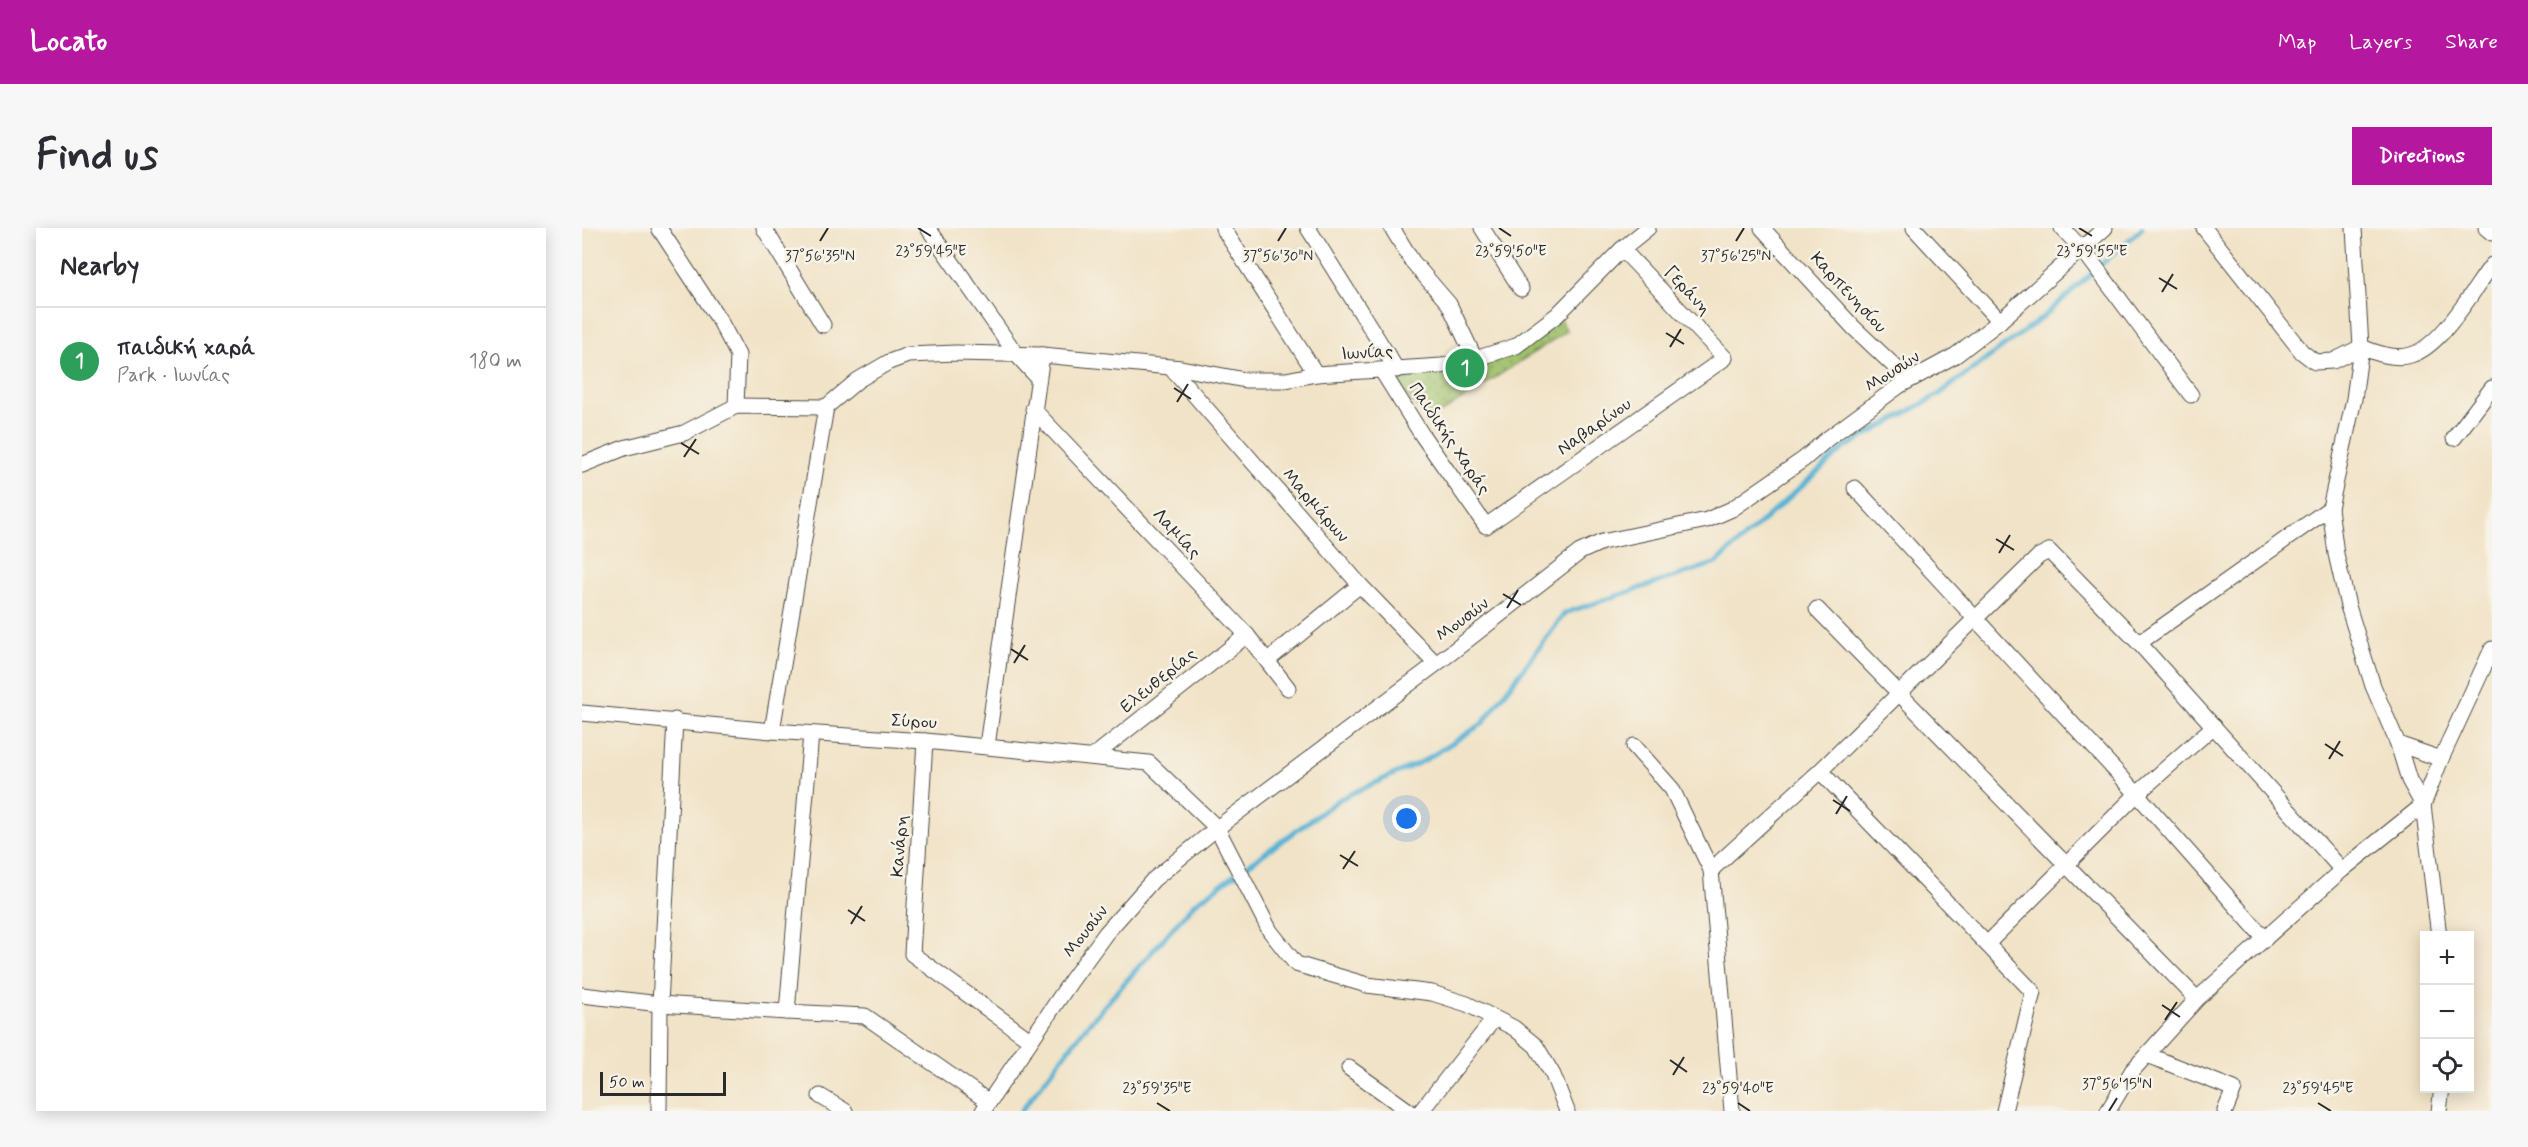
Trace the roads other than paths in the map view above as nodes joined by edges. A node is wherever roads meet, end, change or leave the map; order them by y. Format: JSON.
{"nodes":[{"id":1,"x":659,"y":228,"type":"edge"},
{"id":2,"x":764,"y":228,"type":"edge"},
{"id":3,"x":927,"y":228,"type":"edge"},
{"id":4,"x":1223,"y":228,"type":"edge"},
{"id":5,"x":1308,"y":228,"type":"edge"},
{"id":6,"x":1392,"y":228,"type":"edge"},
{"id":7,"x":1482,"y":228,"type":"edge"},
{"id":8,"x":1648,"y":228,"type":"edge"},
{"id":9,"x":1762,"y":228,"type":"edge"},
{"id":10,"x":1914,"y":228,"type":"edge"},
{"id":11,"x":2062,"y":228,"type":"edge"},
{"id":12,"x":2105,"y":228,"type":"edge"},
{"id":13,"x":2204,"y":228,"type":"edge"},
{"id":14,"x":2354,"y":228,"type":"edge"},
{"id":15,"x":2486,"y":228,"type":"edge"},
{"id":16,"x":2492,"y":233,"type":"edge"},
{"id":17,"x":1622,"y":249,"type":"junction"},
{"id":18,"x":2083,"y":250,"type":"junction"},
{"id":19,"x":2492,"y":265,"type":"edge"},
{"id":20,"x":1521,"y":289,"type":"dead end"},
{"id":21,"x":2000,"y":321,"type":"junction"},
{"id":22,"x":823,"y":325,"type":"dead end"},
{"id":23,"x":2361,"y":347,"type":"junction"},
{"id":24,"x":1016,"y":354,"type":"junction"},
{"id":25,"x":1042,"y":355,"type":"junction"},
{"id":26,"x":1725,"y":358,"type":"joint"},
{"id":27,"x":1475,"y":359,"type":"junction"},
{"id":28,"x":1172,"y":368,"type":"junction"},
{"id":29,"x":1390,"y":371,"type":"junction"},
{"id":30,"x":1316,"y":374,"type":"junction"},
{"id":31,"x":1038,"y":378,"type":"junction"},
{"id":32,"x":1909,"y":380,"type":"junction"},
{"id":33,"x":2492,"y":388,"type":"edge"},
{"id":34,"x":2192,"y":394,"type":"dead end"},
{"id":35,"x":736,"y":406,"type":"junction"},
{"id":36,"x":826,"y":407,"type":"junction"},
{"id":37,"x":1033,"y":409,"type":"junction"},
{"id":38,"x":2454,"y":438,"type":"dead end"},
{"id":39,"x":582,"y":465,"type":"edge"},
{"id":40,"x":1855,"y":488,"type":"dead end"},
{"id":41,"x":2331,"y":508,"type":"junction"},
{"id":42,"x":1486,"y":526,"type":"joint"},
{"id":43,"x":1360,"y":585,"type":"junction"},
{"id":44,"x":1817,"y":609,"type":"dead end"},
{"id":45,"x":1975,"y":618,"type":"junction"},
{"id":46,"x":1247,"y":635,"type":"junction"},
{"id":47,"x":2139,"y":644,"type":"junction"},
{"id":48,"x":2492,"y":649,"type":"edge"},
{"id":49,"x":1268,"y":660,"type":"junction"},
{"id":50,"x":1435,"y":663,"type":"junction"},
{"id":51,"x":1288,"y":688,"type":"dead end"},
{"id":52,"x":1899,"y":694,"type":"junction"},
{"id":53,"x":582,"y":713,"type":"edge"},
{"id":54,"x":675,"y":720,"type":"junction"},
{"id":55,"x":2214,"y":726,"type":"junction"},
{"id":56,"x":772,"y":731,"type":"junction"},
{"id":57,"x":811,"y":734,"type":"junction"},
{"id":58,"x":925,"y":741,"type":"junction"},
{"id":59,"x":2398,"y":744,"type":"junction"},
{"id":60,"x":987,"y":746,"type":"junction"},
{"id":61,"x":1634,"y":746,"type":"dead end"},
{"id":62,"x":1095,"y":756,"type":"junction"},
{"id":63,"x":2441,"y":759,"type":"junction"},
{"id":64,"x":1820,"y":771,"type":"junction"},
{"id":65,"x":2138,"y":794,"type":"junction"},
{"id":66,"x":2423,"y":805,"type":"junction"},
{"id":67,"x":1216,"y":828,"type":"junction"},
{"id":68,"x":2066,"y":863,"type":"junction"},
{"id":69,"x":1710,"y":870,"type":"junction"},
{"id":70,"x":2342,"y":870,"type":"junction"},
{"id":71,"x":2438,"y":931,"type":"edge"},
{"id":72,"x":2265,"y":939,"type":"junction"},
{"id":73,"x":1988,"y":943,"type":"junction"},
{"id":74,"x":582,"y":995,"type":"edge"},
{"id":75,"x":2197,"y":999,"type":"junction"},
{"id":76,"x":660,"y":1004,"type":"junction"},
{"id":77,"x":788,"y":1012,"type":"junction"},
{"id":78,"x":1494,"y":1019,"type":"junction"},
{"id":79,"x":1030,"y":1040,"type":"junction"},
{"id":80,"x":2146,"y":1055,"type":"junction"},
{"id":81,"x":1349,"y":1068,"type":"dead end"},
{"id":82,"x":2441,"y":1093,"type":"edge"},
{"id":83,"x":820,"y":1096,"type":"dead end"},
{"id":84,"x":986,"y":1107,"type":"edge"},
{"id":85,"x":659,"y":1111,"type":"edge"},
{"id":86,"x":845,"y":1111,"type":"edge"},
{"id":87,"x":1409,"y":1111,"type":"edge"},
{"id":88,"x":1421,"y":1111,"type":"edge"},
{"id":89,"x":1567,"y":1111,"type":"edge"},
{"id":90,"x":1732,"y":1111,"type":"edge"},
{"id":91,"x":2004,"y":1111,"type":"edge"},
{"id":92,"x":2108,"y":1111,"type":"edge"},
{"id":93,"x":2225,"y":1111,"type":"edge"},
{"id":94,"x":2439,"y":1111,"type":"edge"}],
"edges":[{"from":1,"to":35,"type":"street"},
{"from":2,"to":22,"type":"street"},
{"from":3,"to":24,"type":"street"},
{"from":4,"to":30,"type":"street"},
{"from":5,"to":29,"type":"street","name":"Παιδικής Χαράς"},
{"from":6,"to":27,"type":"street"},
{"from":7,"to":20,"type":"street"},
{"from":8,"to":17,"type":"street","name":"Ιωνίας"},
{"from":9,"to":32,"type":"street","name":"Καρπενησίου"},
{"from":10,"to":21,"type":"street"},
{"from":11,"to":18,"type":"street"},
{"from":12,"to":18,"type":"street","name":"Μουσών"},
{"from":13,"to":23,"type":"street"},
{"from":14,"to":23,"type":"street"},
{"from":15,"to":16,"type":"street"},
{"from":17,"to":26,"type":"street","name":"Γεράνη"},
{"from":17,"to":27,"type":"street","name":"Ιωνίας"},
{"from":18,"to":21,"type":"street","name":"Μουσών"},
{"from":18,"to":34,"type":"street"},
{"from":19,"to":23,"type":"street"},
{"from":21,"to":32,"type":"street","name":"Μουσών"},
{"from":23,"to":41,"type":"street"},
{"from":24,"to":25,"type":"street","name":"Ιωνίας"},
{"from":24,"to":31,"type":"street"},
{"from":24,"to":36,"type":"street","name":"Ιωνίας"},
{"from":25,"to":28,"type":"street","name":"Ιωνίας"},
{"from":25,"to":31,"type":"street"},
{"from":26,"to":42,"type":"street","name":"Ναβαρίνου"},
{"from":27,"to":29,"type":"street","name":"Ιωνίας"},
{"from":28,"to":30,"type":"street","name":"Ιωνίας"},
{"from":28,"to":43,"type":"street","name":"Μαρμάρων"},
{"from":29,"to":30,"type":"street","name":"Ιωνίας"},
{"from":29,"to":42,"type":"street","name":"Παιδικής Χαράς"},
{"from":31,"to":37,"type":"street"},
{"from":32,"to":50,"type":"street","name":"Μουσών"},
{"from":33,"to":38,"type":"street"},
{"from":35,"to":36,"type":"street"},
{"from":35,"to":39,"type":"street"},
{"from":36,"to":56,"type":"street"},
{"from":37,"to":46,"type":"street","name":"Λαμίας"},
{"from":37,"to":60,"type":"street"},
{"from":40,"to":45,"type":"street"},
{"from":41,"to":47,"type":"street"},
{"from":41,"to":59,"type":"street"},
{"from":43,"to":49,"type":"street"},
{"from":43,"to":50,"type":"street","name":"Μαρμάρων"},
{"from":44,"to":52,"type":"street"},
{"from":45,"to":47,"type":"street"},
{"from":45,"to":52,"type":"street"},
{"from":45,"to":65,"type":"street"},
{"from":46,"to":49,"type":"street","name":"Λαμίας"},
{"from":46,"to":62,"type":"street","name":"Ελευθερίας"},
{"from":47,"to":55,"type":"street"},
{"from":48,"to":63,"type":"street"},
{"from":49,"to":51,"type":"street","name":"Λαμίας"},
{"from":50,"to":67,"type":"street","name":"Μουσών"},
{"from":52,"to":64,"type":"street"},
{"from":52,"to":68,"type":"street"},
{"from":53,"to":54,"type":"street","name":"Σύρου"},
{"from":54,"to":56,"type":"street","name":"Σύρου"},
{"from":54,"to":76,"type":"street"},
{"from":55,"to":65,"type":"street"},
{"from":55,"to":70,"type":"street"},
{"from":56,"to":57,"type":"street","name":"Σύρου"},
{"from":57,"to":58,"type":"street","name":"Σύρου"},
{"from":57,"to":77,"type":"street"},
{"from":58,"to":60,"type":"street","name":"Σύρου"},
{"from":58,"to":79,"type":"street","name":"Κανάρη"},
{"from":59,"to":63,"type":"street"},
{"from":59,"to":66,"type":"street"},
{"from":60,"to":62,"type":"street","name":"Σύρου"},
{"from":61,"to":69,"type":"street"},
{"from":62,"to":67,"type":"street","name":"Σύρου"},
{"from":63,"to":66,"type":"street"},
{"from":64,"to":69,"type":"street"},
{"from":64,"to":73,"type":"street"},
{"from":65,"to":68,"type":"street"},
{"from":65,"to":72,"type":"street"},
{"from":66,"to":70,"type":"street"},
{"from":66,"to":71,"type":"street"},
{"from":67,"to":78,"type":"street","name":"Σύρου"},
{"from":67,"to":79,"type":"street","name":"Μουσών"},
{"from":68,"to":73,"type":"street"},
{"from":68,"to":75,"type":"street"},
{"from":69,"to":90,"type":"street"},
{"from":70,"to":72,"type":"street"},
{"from":72,"to":75,"type":"street"},
{"from":73,"to":91,"type":"street"},
{"from":74,"to":76,"type":"street"},
{"from":75,"to":80,"type":"street"},
{"from":76,"to":77,"type":"street"},
{"from":76,"to":85,"type":"street"},
{"from":77,"to":84,"type":"street"},
{"from":78,"to":88,"type":"street"},
{"from":78,"to":89,"type":"street","name":"Σύρου"},
{"from":79,"to":84,"type":"street","name":"Μουσών"},
{"from":80,"to":92,"type":"street"},
{"from":80,"to":93,"type":"street"},
{"from":81,"to":87,"type":"street"},
{"from":82,"to":94,"type":"street"},
{"from":83,"to":86,"type":"street"}]}
